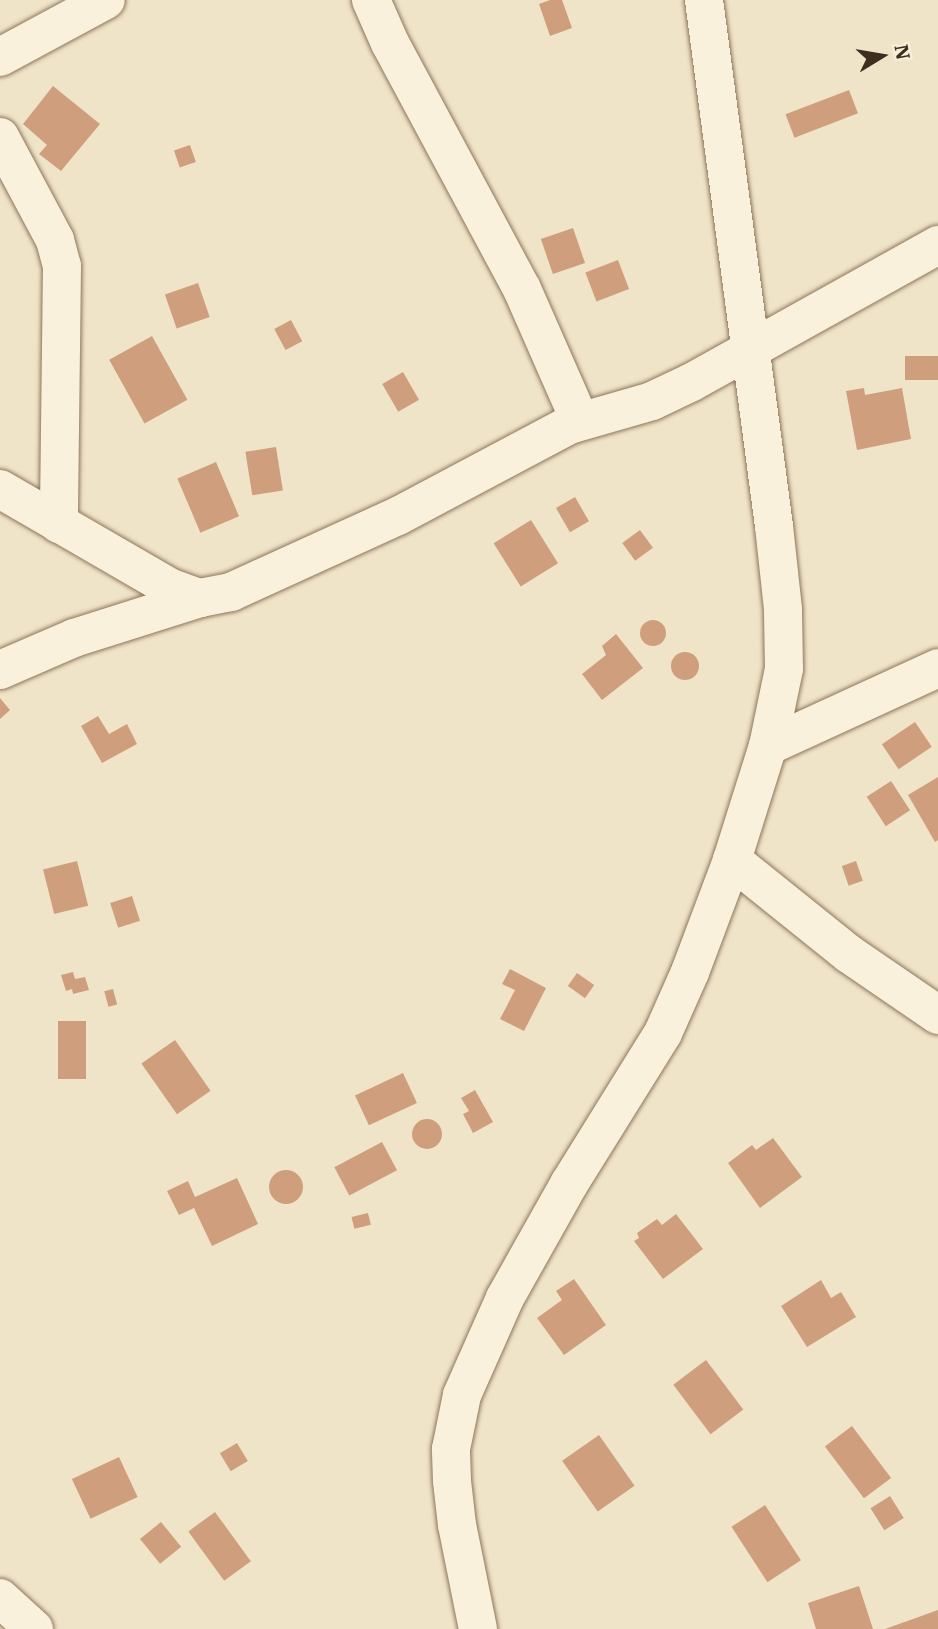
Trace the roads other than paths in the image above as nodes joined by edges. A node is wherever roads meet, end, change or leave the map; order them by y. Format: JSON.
{"nodes":[{"id":1,"x":106,"y":0,"type":"edge"},
{"id":2,"x":371,"y":0,"type":"edge"},
{"id":3,"x":704,"y":0,"type":"edge"},
{"id":4,"x":0,"y":57,"type":"edge"},
{"id":5,"x":0,"y":136,"type":"edge"},
{"id":6,"x":938,"y":245,"type":"edge"},
{"id":7,"x":752,"y":348,"type":"junction"},
{"id":8,"x":580,"y":421,"type":"junction"},
{"id":9,"x":0,"y":489,"type":"edge"},
{"id":10,"x":59,"y":524,"type":"junction"},
{"id":11,"x":201,"y":598,"type":"junction"},
{"id":12,"x":938,"y":668,"type":"edge"},
{"id":13,"x":0,"y":670,"type":"edge"},
{"id":14,"x":768,"y":747,"type":"junction"},
{"id":15,"x":732,"y":860,"type":"junction"},
{"id":16,"x":938,"y":1015,"type":"edge"},
{"id":17,"x":0,"y":1598,"type":"edge"},
{"id":18,"x":34,"y":1629,"type":"edge"},
{"id":19,"x":478,"y":1629,"type":"edge"}],
"edges":[{"from":1,"to":4,"type":"street"},
{"from":2,"to":8,"type":"street"},
{"from":3,"to":7,"type":"street"},
{"from":5,"to":10,"type":"street"},
{"from":6,"to":7,"type":"street"},
{"from":7,"to":8,"type":"street"},
{"from":7,"to":14,"type":"street"},
{"from":8,"to":11,"type":"street"},
{"from":9,"to":10,"type":"street"},
{"from":10,"to":11,"type":"street"},
{"from":11,"to":13,"type":"street"},
{"from":12,"to":14,"type":"street"},
{"from":14,"to":15,"type":"street"},
{"from":15,"to":16,"type":"street"},
{"from":15,"to":19,"type":"street"},
{"from":17,"to":18,"type":"street"}]}
